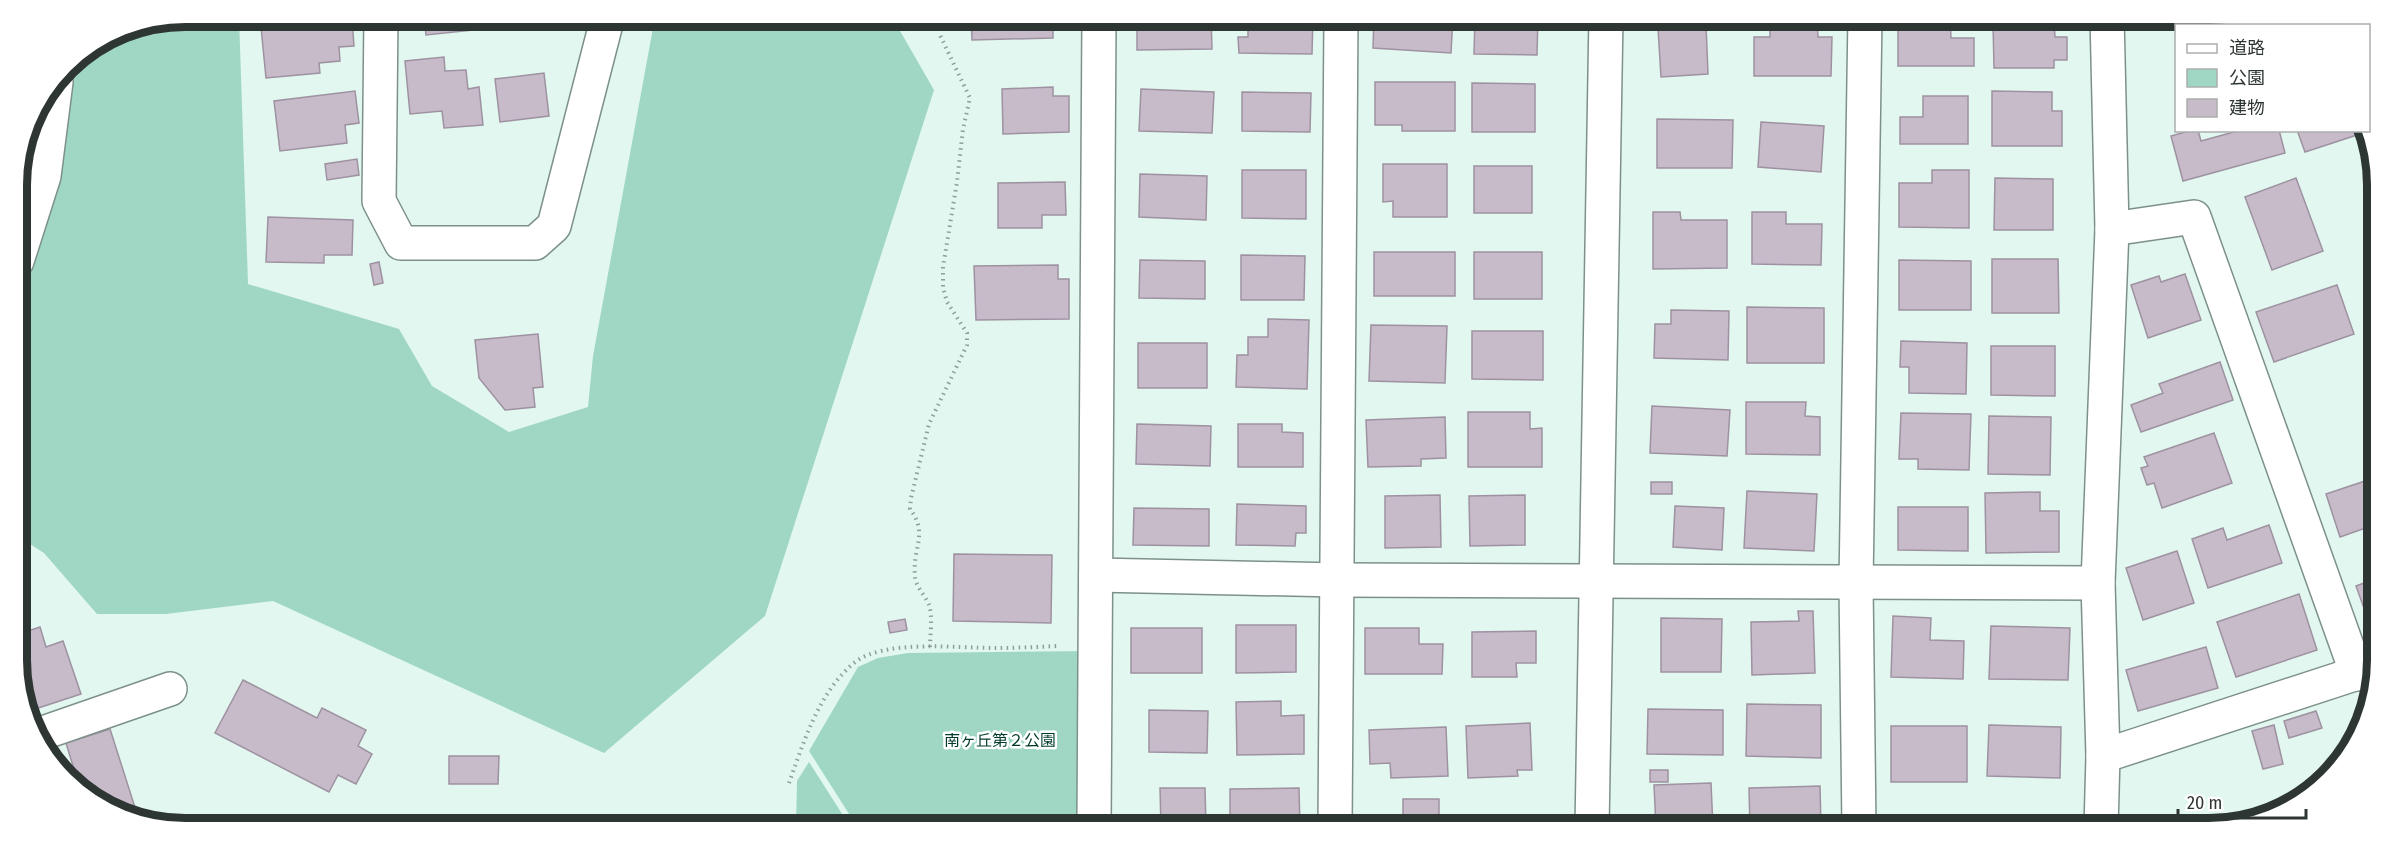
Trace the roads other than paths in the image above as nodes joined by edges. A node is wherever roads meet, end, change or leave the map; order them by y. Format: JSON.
{"nodes":[{"id":1,"x":381,"y":27,"type":"edge"},
{"id":2,"x":605,"y":27,"type":"edge"},
{"id":3,"x":1099,"y":27,"type":"edge"},
{"id":4,"x":1341,"y":27,"type":"edge"},
{"id":5,"x":1606,"y":27,"type":"edge"},
{"id":6,"x":1865,"y":27,"type":"edge"},
{"id":7,"x":2107,"y":27,"type":"edge"},
{"id":8,"x":54,"y":97,"type":"edge"},
{"id":9,"x":2112,"y":229,"type":"junction"},
{"id":10,"x":27,"y":231,"type":"edge"},
{"id":11,"x":1096,"y":575,"type":"junction"},
{"id":12,"x":1338,"y":580,"type":"junction"},
{"id":13,"x":1596,"y":580,"type":"junction"},
{"id":14,"x":2098,"y":583,"type":"junction"},
{"id":15,"x":1856,"y":584,"type":"junction"},
{"id":16,"x":2367,"y":670,"type":"edge"},
{"id":17,"x":2367,"y":671,"type":"edge"},
{"id":18,"x":170,"y":689,"type":"dead end"},
{"id":19,"x":44,"y":732,"type":"edge"},
{"id":20,"x":2103,"y":756,"type":"junction"},
{"id":21,"x":1094,"y":818,"type":"edge"},
{"id":22,"x":1335,"y":818,"type":"edge"},
{"id":23,"x":1592,"y":818,"type":"edge"},
{"id":24,"x":1859,"y":818,"type":"edge"},
{"id":25,"x":2101,"y":818,"type":"edge"}],
"edges":[{"from":1,"to":2,"type":"street"},
{"from":3,"to":11,"type":"street"},
{"from":4,"to":12,"type":"street"},
{"from":5,"to":13,"type":"street"},
{"from":6,"to":15,"type":"street"},
{"from":7,"to":9,"type":"street"},
{"from":8,"to":10,"type":"street"},
{"from":9,"to":14,"type":"street"},
{"from":9,"to":16,"type":"street"},
{"from":11,"to":12,"type":"street"},
{"from":11,"to":21,"type":"street"},
{"from":12,"to":13,"type":"street"},
{"from":12,"to":22,"type":"street"},
{"from":13,"to":15,"type":"street"},
{"from":13,"to":23,"type":"street"},
{"from":14,"to":15,"type":"street"},
{"from":14,"to":20,"type":"street"},
{"from":15,"to":24,"type":"street"},
{"from":17,"to":20,"type":"street"},
{"from":18,"to":19,"type":"street"},
{"from":20,"to":25,"type":"street"}]}
